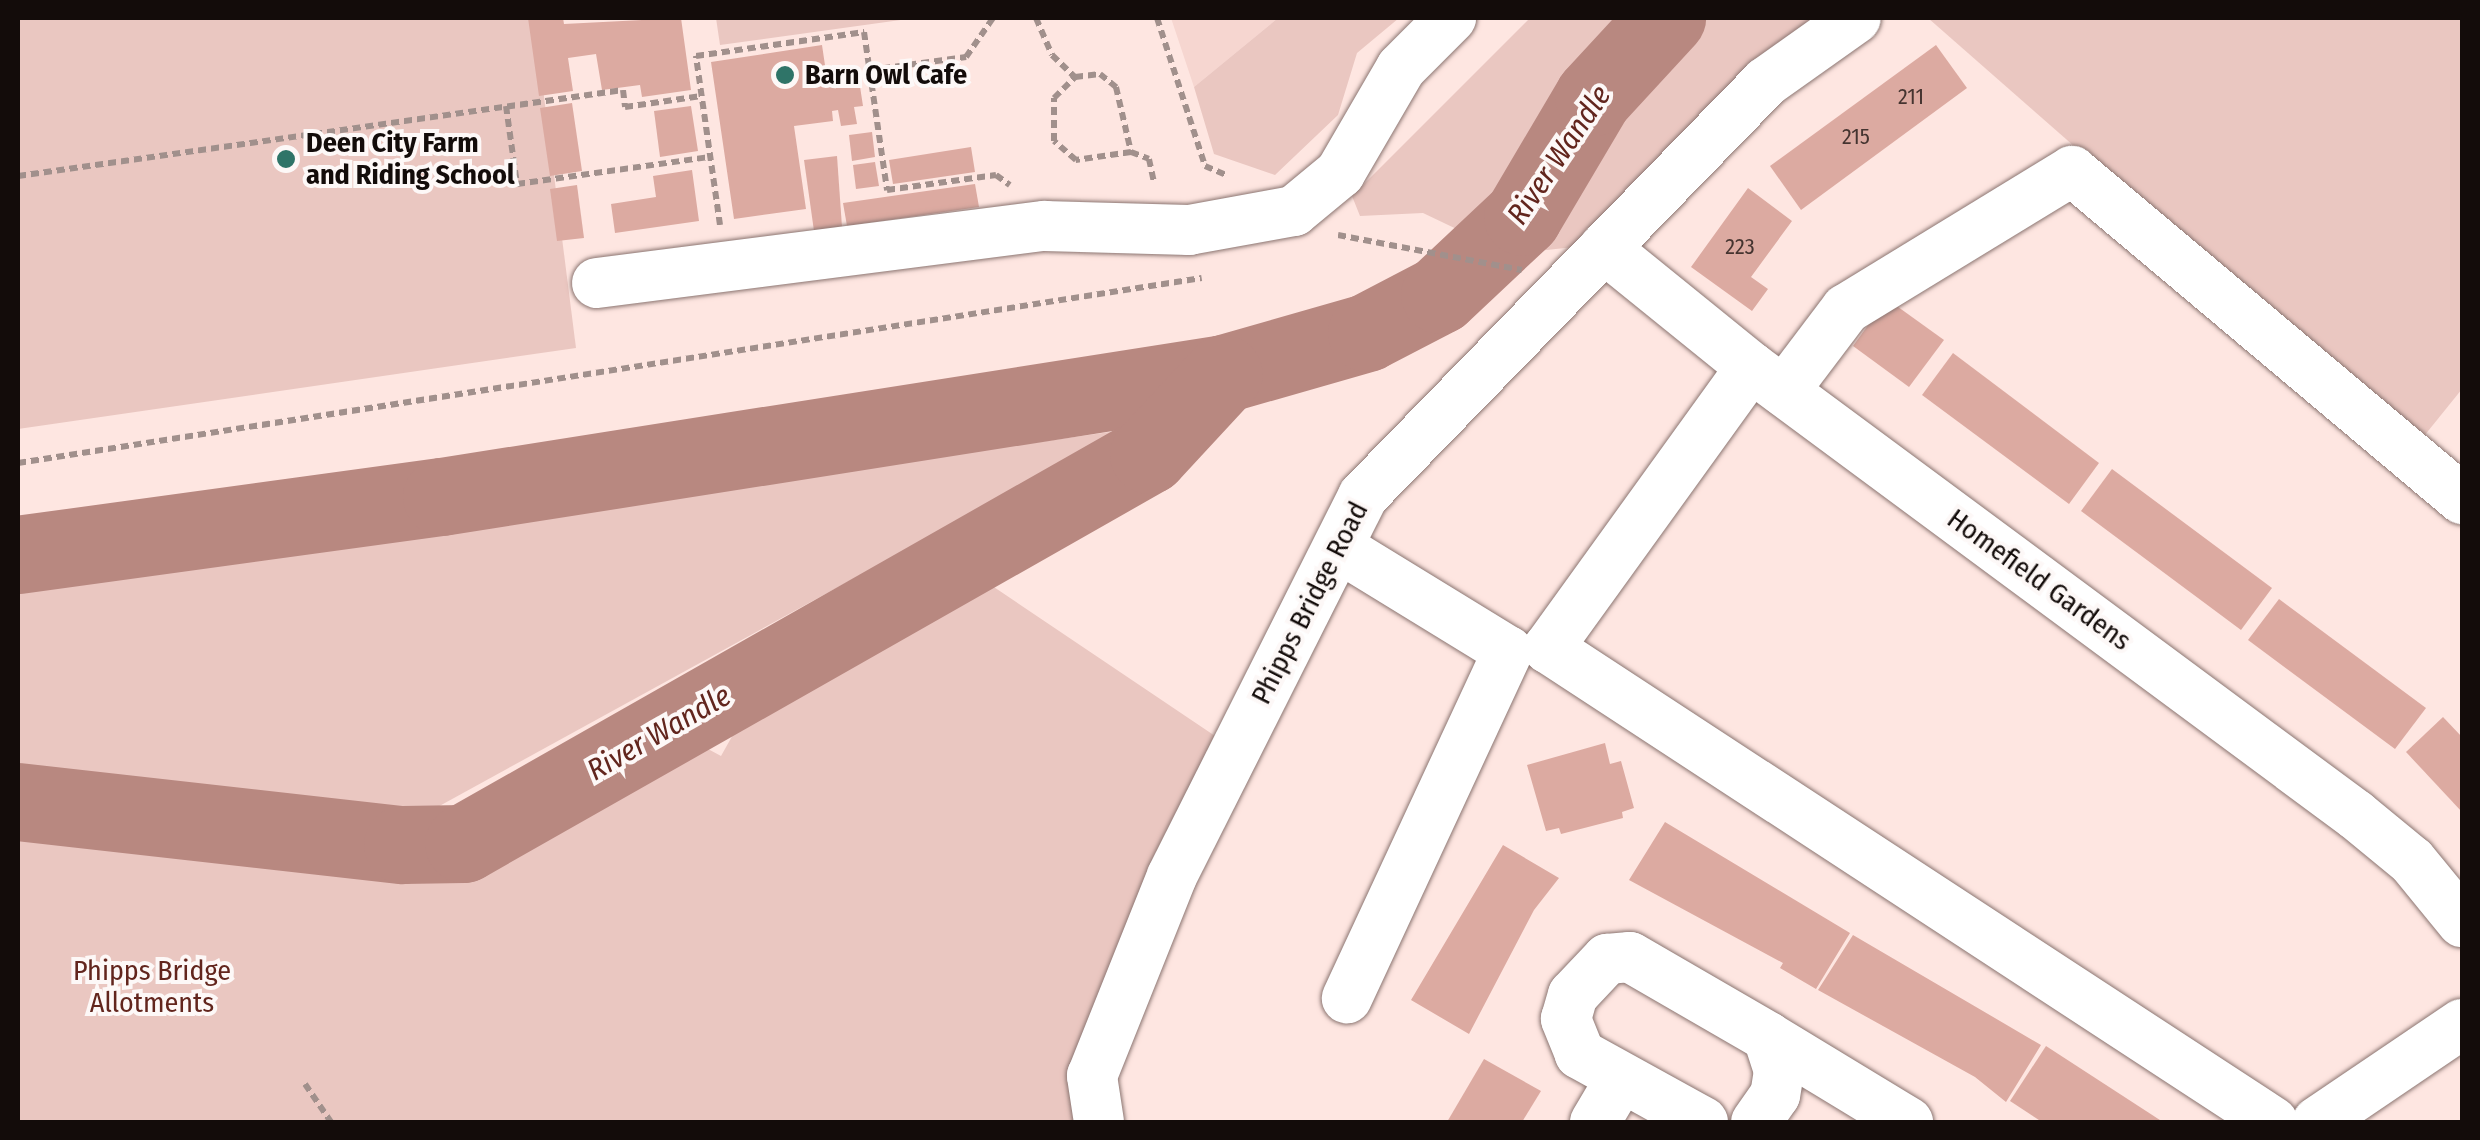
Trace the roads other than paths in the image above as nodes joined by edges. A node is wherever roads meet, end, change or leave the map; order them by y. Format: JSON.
{"nodes":[{"id":1,"x":1451,"y":18,"type":"edge"},
{"id":2,"x":1856,"y":18,"type":"edge"},
{"id":3,"x":1604,"y":248,"type":"junction"},
{"id":4,"x":597,"y":283,"type":"dead end"},
{"id":5,"x":1768,"y":379,"type":"junction"},
{"id":6,"x":2462,"y":499,"type":"edge"},
{"id":7,"x":1338,"y":547,"type":"junction"},
{"id":8,"x":2462,"y":922,"type":"edge"},
{"id":9,"x":1347,"y":998,"type":"dead end"},
{"id":10,"x":2462,"y":1024,"type":"edge"},
{"id":11,"x":1768,"y":1036,"type":"junction"},
{"id":12,"x":1620,"y":1080,"type":"junction"},
{"id":13,"x":1099,"y":1122,"type":"edge"},
{"id":14,"x":1595,"y":1122,"type":"edge"},
{"id":15,"x":1703,"y":1122,"type":"edge"},
{"id":16,"x":1756,"y":1122,"type":"edge"},
{"id":17,"x":1908,"y":1122,"type":"edge"},
{"id":18,"x":2274,"y":1122,"type":"edge"},
{"id":19,"x":2317,"y":1122,"type":"edge"}],
"edges":[{"from":1,"to":4,"type":"street"},
{"from":2,"to":3,"type":"street","name":"Phipps Bridge Road"},
{"from":3,"to":5,"type":"street","name":"Homefield Gardens"},
{"from":3,"to":7,"type":"street","name":"Phipps Bridge Road"},
{"from":5,"to":6,"type":"street"},
{"from":5,"to":8,"type":"street","name":"Homefield Gardens"},
{"from":5,"to":18,"type":"street"},
{"from":7,"to":9,"type":"street"},
{"from":7,"to":13,"type":"street","name":"Phipps Bridge Road"},
{"from":10,"to":19,"type":"street"},
{"from":11,"to":12,"type":"street"},
{"from":11,"to":16,"type":"street"},
{"from":11,"to":17,"type":"street"},
{"from":12,"to":14,"type":"street"},
{"from":12,"to":15,"type":"street"}]}
